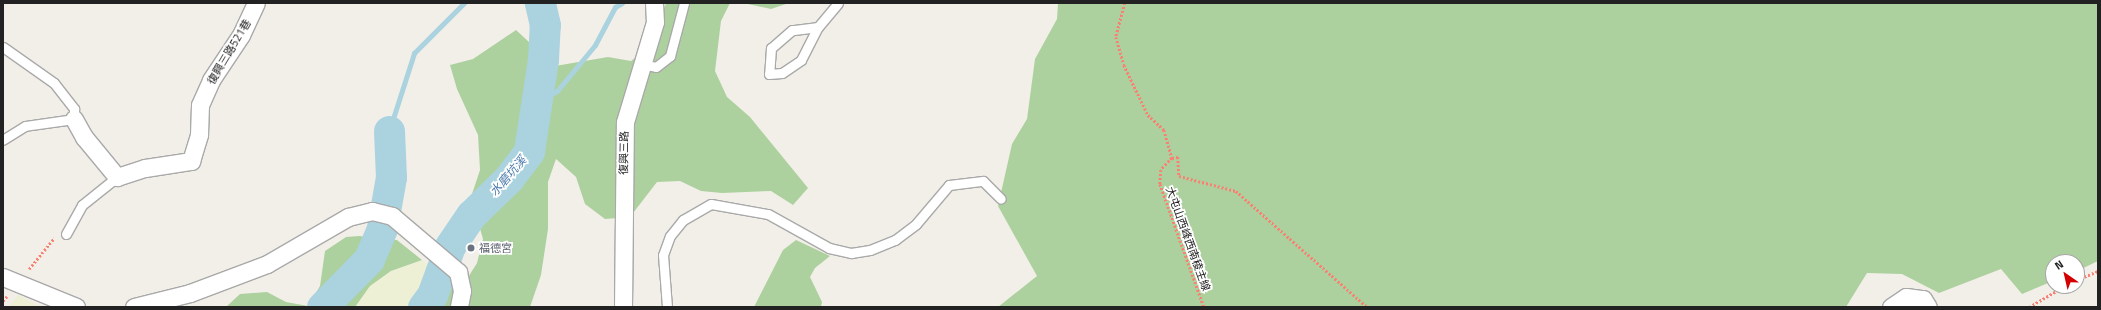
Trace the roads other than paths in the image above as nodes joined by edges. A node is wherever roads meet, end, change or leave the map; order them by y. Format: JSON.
{"nodes":[{"id":1,"x":256,"y":3,"type":"edge"},
{"id":2,"x":654,"y":3,"type":"edge"},
{"id":3,"x":684,"y":3,"type":"edge"},
{"id":4,"x":838,"y":3,"type":"edge"},
{"id":5,"x":818,"y":28,"type":"junction"},
{"id":6,"x":3,"y":48,"type":"edge"},
{"id":7,"x":641,"y":64,"type":"junction"},
{"id":8,"x":74,"y":119,"type":"junction"},
{"id":9,"x":3,"y":140,"type":"edge"},
{"id":10,"x":117,"y":177,"type":"junction"},
{"id":11,"x":1001,"y":199,"type":"dead end"},
{"id":12,"x":66,"y":234,"type":"road end"},
{"id":13,"x":3,"y":277,"type":"edge"},
{"id":14,"x":76,"y":307,"type":"edge"},
{"id":15,"x":134,"y":307,"type":"edge"},
{"id":16,"x":459,"y":307,"type":"edge"},
{"id":17,"x":623,"y":307,"type":"edge"},
{"id":18,"x":667,"y":307,"type":"edge"},
{"id":19,"x":1891,"y":307,"type":"edge"},
{"id":20,"x":1928,"y":307,"type":"edge"}],
"edges":[{"from":1,"to":10,"type":"street","name":"復興三路521巷"},
{"from":2,"to":7,"type":"street","name":"復興三路"},
{"from":3,"to":7,"type":"lane"},
{"from":4,"to":5,"type":"lane"},
{"from":5,"to":5,"type":"lane"},
{"from":6,"to":8,"type":"lane"},
{"from":7,"to":17,"type":"street","name":"復興三路"},
{"from":8,"to":9,"type":"lane"},
{"from":8,"to":10,"type":"street"},
{"from":10,"to":12,"type":"lane"},
{"from":11,"to":18,"type":"lane"},
{"from":13,"to":14,"type":"street"},
{"from":15,"to":16,"type":"street"},
{"from":19,"to":20,"type":"street"}]}
